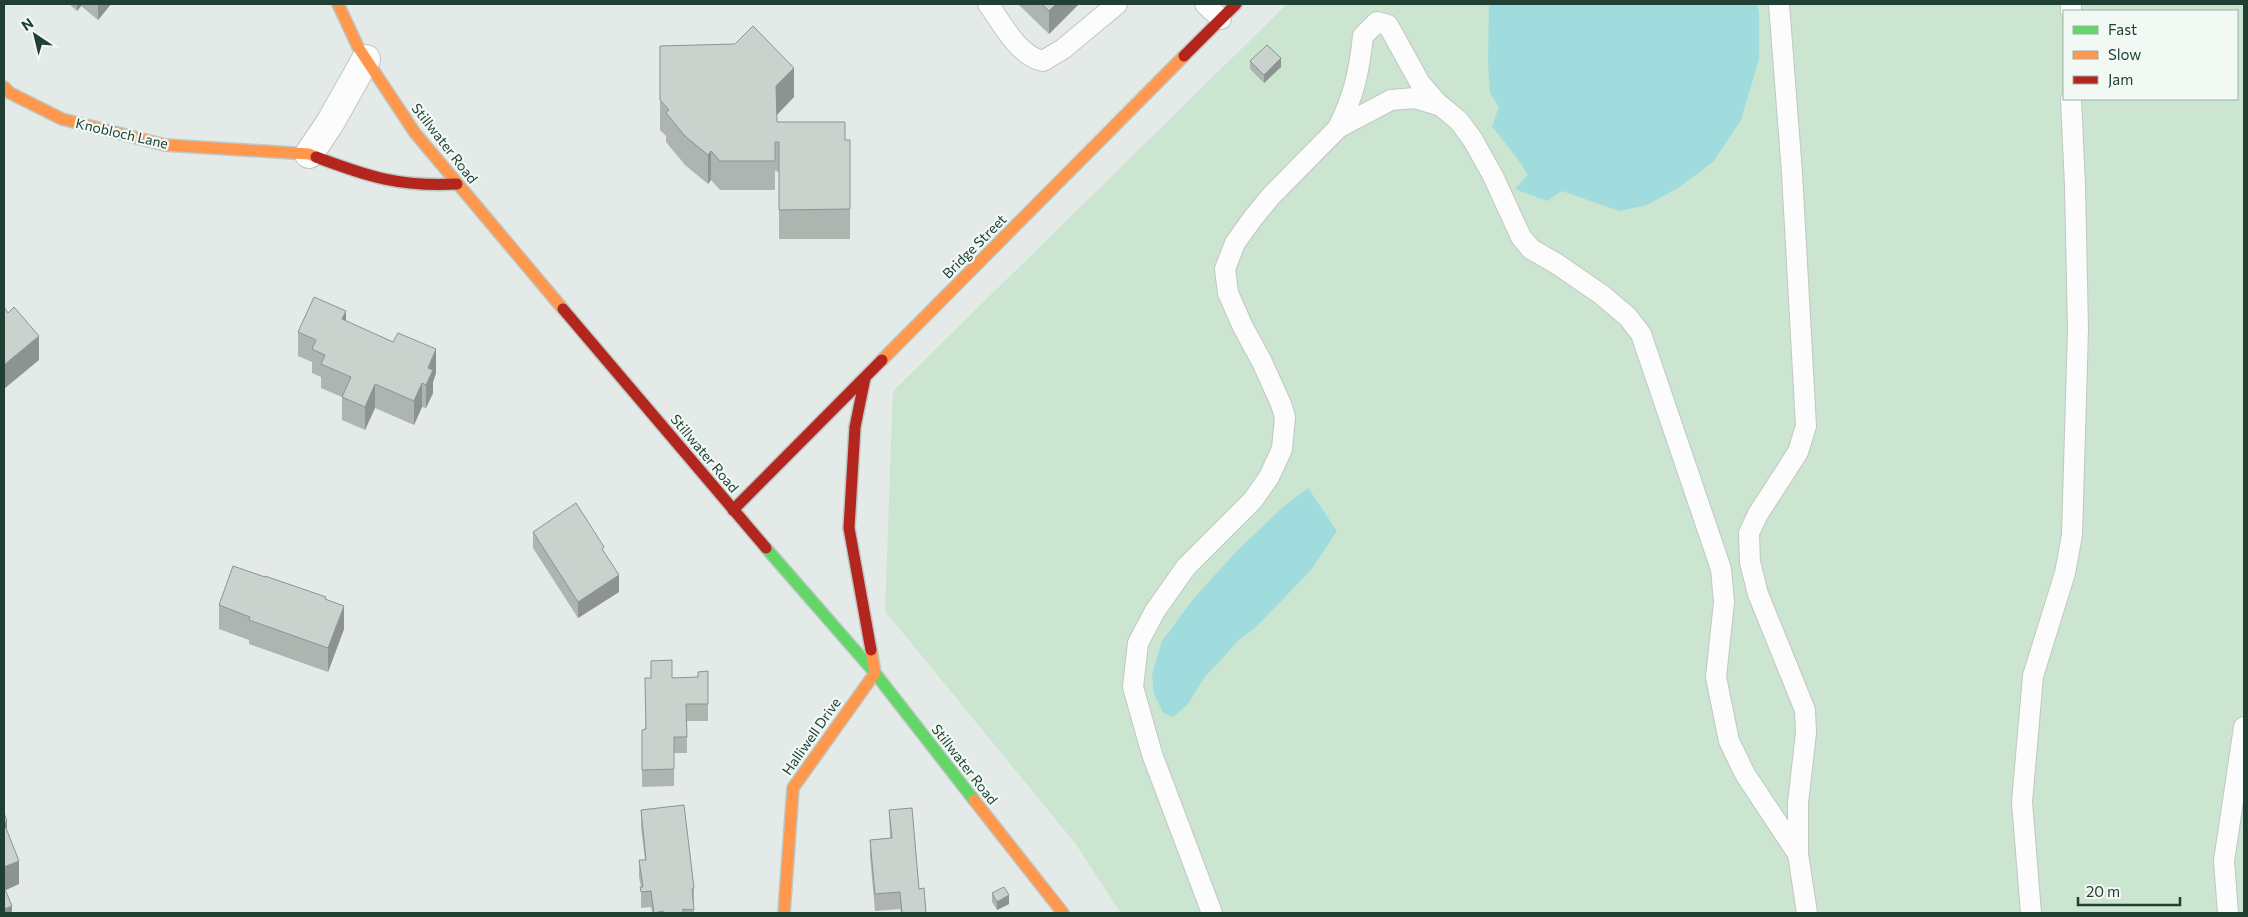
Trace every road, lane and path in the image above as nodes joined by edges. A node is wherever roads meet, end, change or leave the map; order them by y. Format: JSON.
{"nodes":[{"id":1,"x":338,"y":4,"type":"edge"},
{"id":2,"x":988,"y":4,"type":"edge"},
{"id":3,"x":1117,"y":4,"type":"edge"},
{"id":4,"x":1206,"y":4,"type":"edge"},
{"id":5,"x":1236,"y":4,"type":"edge"},
{"id":6,"x":1779,"y":4,"type":"edge"},
{"id":7,"x":1221,"y":19,"type":"junction"},
{"id":8,"x":366,"y":60,"type":"junction"},
{"id":9,"x":4,"y":87,"type":"edge"},
{"id":10,"x":2071,"y":100,"type":"edge"},
{"id":11,"x":1441,"y":106,"type":"junction"},
{"id":12,"x":1338,"y":128,"type":"junction"},
{"id":13,"x":309,"y":154,"type":"junction"},
{"id":14,"x":457,"y":184,"type":"junction"},
{"id":15,"x":865,"y":378,"type":"junction"},
{"id":16,"x":733,"y":510,"type":"junction"},
{"id":17,"x":875,"y":673,"type":"junction"},
{"id":18,"x":2244,"y":727,"type":"edge"},
{"id":19,"x":1798,"y":854,"type":"junction"},
{"id":20,"x":784,"y":913,"type":"edge"},
{"id":21,"x":1063,"y":913,"type":"edge"},
{"id":22,"x":1212,"y":913,"type":"edge"},
{"id":23,"x":1807,"y":913,"type":"edge"},
{"id":24,"x":2031,"y":913,"type":"edge"},
{"id":25,"x":2228,"y":913,"type":"edge"}],
"edges":[{"from":1,"to":8,"type":"main road","name":"Stillwater Road"},
{"from":2,"to":3,"type":"lane"},
{"from":4,"to":7,"type":"lane"},
{"from":5,"to":7,"type":"main road","name":"Bridge Street"},
{"from":6,"to":19,"type":"lane"},
{"from":7,"to":15,"type":"main road","name":"Bridge Street"},
{"from":8,"to":13,"type":"street"},
{"from":8,"to":14,"type":"main road","name":"Stillwater Road"},
{"from":9,"to":13,"type":"main road","name":"Knobloch Lane"},
{"from":10,"to":24,"type":"lane"},
{"from":11,"to":12,"type":"lane"},
{"from":11,"to":12,"type":"lane"},
{"from":11,"to":19,"type":"lane"},
{"from":12,"to":22,"type":"lane"},
{"from":13,"to":14,"type":"main road","name":"Knobloch Lane"},
{"from":14,"to":16,"type":"main road","name":"Stillwater Road"},
{"from":15,"to":16,"type":"main road","name":"Bridge Street"},
{"from":15,"to":17,"type":"main road"},
{"from":16,"to":17,"type":"main road","name":"Stillwater Road"},
{"from":17,"to":20,"type":"main road","name":"Halliwell Drive"},
{"from":17,"to":21,"type":"main road","name":"Stillwater Road"},
{"from":18,"to":25,"type":"lane"},
{"from":19,"to":23,"type":"lane"}]}
